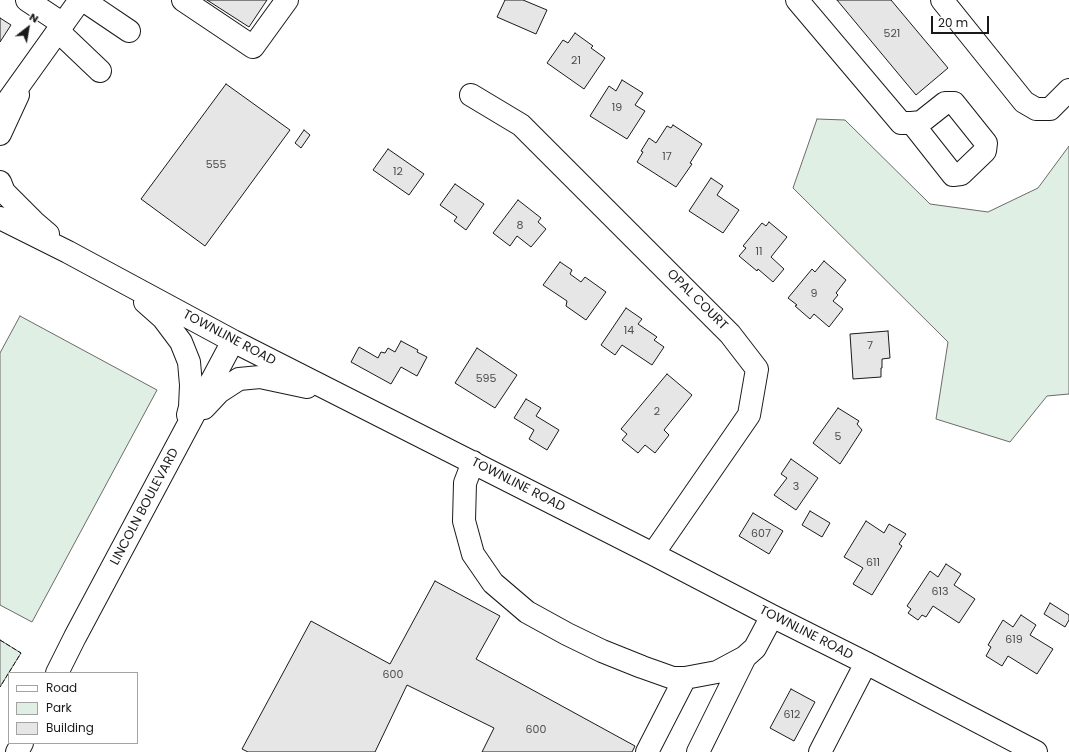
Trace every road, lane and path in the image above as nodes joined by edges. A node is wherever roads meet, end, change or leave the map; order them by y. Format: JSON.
{"nodes":[{"id":1,"x":27,"y":0,"type":"edge"},
{"id":2,"x":81,"y":0,"type":"edge"},
{"id":3,"x":183,"y":0,"type":"edge"},
{"id":4,"x":287,"y":0,"type":"edge"},
{"id":5,"x":797,"y":0,"type":"edge"},
{"id":6,"x":942,"y":0,"type":"edge"},
{"id":7,"x":61,"y":27,"type":"junction"},
{"id":8,"x":129,"y":31,"type":"dead end"},
{"id":9,"x":33,"y":66,"type":"junction"},
{"id":10,"x":100,"y":71,"type":"dead end"},
{"id":11,"x":1069,"y":90,"type":"edge"},
{"id":12,"x":0,"y":95,"type":"edge"},
{"id":13,"x":471,"y":95,"type":"dead end"},
{"id":14,"x":0,"y":112,"type":"edge"},
{"id":15,"x":912,"y":123,"type":"dead end"},
{"id":16,"x":0,"y":134,"type":"edge"},
{"id":17,"x":0,"y":182,"type":"edge"},
{"id":18,"x":0,"y":218,"type":"edge"},
{"id":19,"x":68,"y":252,"type":"junction"},
{"id":20,"x":126,"y":284,"type":"junction"},
{"id":21,"x":233,"y":341,"type":"junction"},
{"id":22,"x":335,"y":393,"type":"junction"},
{"id":23,"x":180,"y":442,"type":"junction"},
{"id":24,"x":473,"y":462,"type":"junction"},
{"id":25,"x":653,"y":554,"type":"junction"},
{"id":26,"x":772,"y":616,"type":"junction"},
{"id":27,"x":745,"y":657,"type":"junction"},
{"id":28,"x":866,"y":663,"type":"junction"},
{"id":29,"x":58,"y":672,"type":"edge"},
{"id":30,"x":685,"y":678,"type":"junction"},
{"id":31,"x":646,"y":752,"type":"edge"},
{"id":32,"x":698,"y":752,"type":"edge"},
{"id":33,"x":820,"y":752,"type":"edge"},
{"id":34,"x":1036,"y":752,"type":"edge"}],
"edges":[{"from":1,"to":7,"type":"street"},
{"from":2,"to":7,"type":"street"},
{"from":2,"to":8,"type":"street"},
{"from":3,"to":4,"type":"street"},
{"from":5,"to":15,"type":"street"},
{"from":6,"to":11,"type":"street"},
{"from":7,"to":9,"type":"street"},
{"from":7,"to":10,"type":"street"},
{"from":9,"to":12,"type":"street"},
{"from":9,"to":14,"type":"street"},
{"from":9,"to":16,"type":"street"},
{"from":13,"to":25,"type":"street","name":"OPAL COURT"},
{"from":17,"to":19,"type":"street"},
{"from":18,"to":19,"type":"street","name":"TOWNLINE ROAD"},
{"from":19,"to":20,"type":"street","name":"TOWNLINE ROAD"},
{"from":20,"to":21,"type":"street","name":"TOWNLINE ROAD"},
{"from":20,"to":23,"type":"street"},
{"from":21,"to":22,"type":"street","name":"TOWNLINE ROAD"},
{"from":21,"to":23,"type":"street","name":"LINCOLN BOULEVARD"},
{"from":22,"to":23,"type":"street"},
{"from":22,"to":24,"type":"street","name":"TOWNLINE ROAD"},
{"from":23,"to":29,"type":"street","name":"LINCOLN BOULEVARD"},
{"from":24,"to":25,"type":"street","name":"TOWNLINE ROAD"},
{"from":24,"to":30,"type":"street"},
{"from":25,"to":26,"type":"street","name":"TOWNLINE ROAD"},
{"from":26,"to":27,"type":"street"},
{"from":26,"to":28,"type":"street","name":"TOWNLINE ROAD"},
{"from":27,"to":30,"type":"street"},
{"from":27,"to":32,"type":"street"},
{"from":28,"to":33,"type":"street"},
{"from":28,"to":34,"type":"street","name":"TOWNLINE ROAD"},
{"from":30,"to":31,"type":"street"}]}
